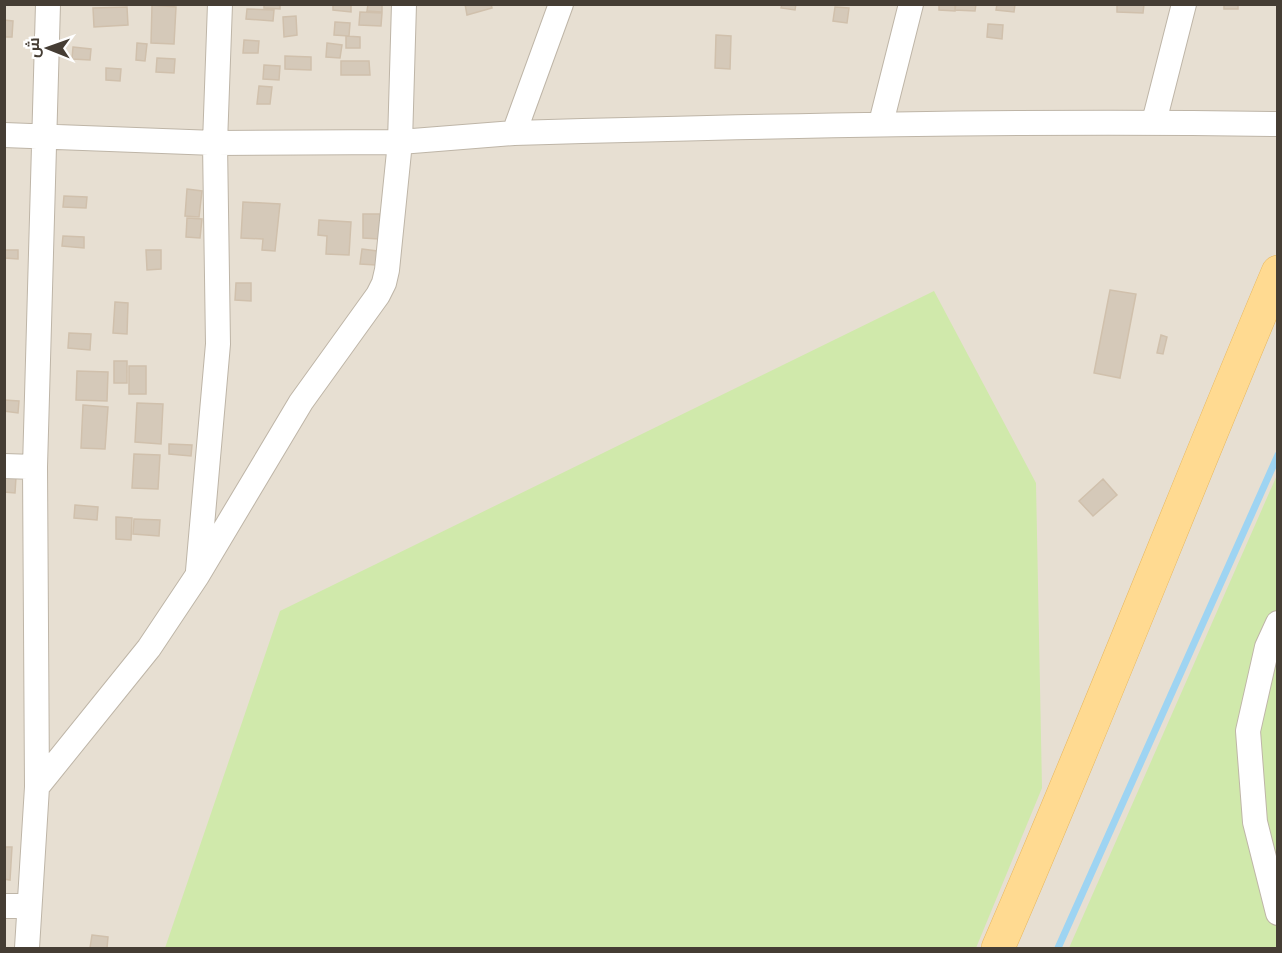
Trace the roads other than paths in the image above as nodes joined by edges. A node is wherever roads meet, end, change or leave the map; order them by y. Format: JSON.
{"nodes":[{"id":1,"x":48,"y":4,"type":"edge"},
{"id":2,"x":220,"y":4,"type":"edge"},
{"id":3,"x":404,"y":4,"type":"edge"},
{"id":4,"x":561,"y":4,"type":"edge"},
{"id":5,"x":911,"y":4,"type":"edge"},
{"id":6,"x":1184,"y":4,"type":"edge"},
{"id":7,"x":1154,"y":122,"type":"junction"},
{"id":8,"x":880,"y":123,"type":"junction"},
{"id":9,"x":1278,"y":124,"type":"edge"},
{"id":10,"x":514,"y":133,"type":"junction"},
{"id":11,"x":4,"y":135,"type":"edge"},
{"id":12,"x":43,"y":136,"type":"junction"},
{"id":13,"x":400,"y":142,"type":"junction"},
{"id":14,"x":215,"y":143,"type":"junction"},
{"id":15,"x":1278,"y":272,"type":"edge"},
{"id":16,"x":4,"y":466,"type":"edge"},
{"id":17,"x":35,"y":467,"type":"junction"},
{"id":18,"x":197,"y":576,"type":"junction"},
{"id":19,"x":1278,"y":623,"type":"edge"},
{"id":20,"x":37,"y":787,"type":"junction"},
{"id":21,"x":4,"y":906,"type":"edge"},
{"id":22,"x":29,"y":906,"type":"junction"},
{"id":23,"x":1278,"y":913,"type":"edge"},
{"id":24,"x":27,"y":948,"type":"edge"},
{"id":25,"x":998,"y":948,"type":"edge"}],
"edges":[{"from":1,"to":12,"type":"street"},
{"from":2,"to":14,"type":"street"},
{"from":3,"to":13,"type":"street"},
{"from":4,"to":10,"type":"street"},
{"from":5,"to":8,"type":"street"},
{"from":6,"to":7,"type":"street"},
{"from":7,"to":8,"type":"street"},
{"from":7,"to":9,"type":"street"},
{"from":8,"to":10,"type":"street"},
{"from":10,"to":13,"type":"street"},
{"from":11,"to":12,"type":"street"},
{"from":12,"to":14,"type":"street"},
{"from":12,"to":17,"type":"street"},
{"from":13,"to":14,"type":"street"},
{"from":13,"to":18,"type":"street"},
{"from":14,"to":18,"type":"street"},
{"from":15,"to":25,"type":"main road"},
{"from":16,"to":17,"type":"street"},
{"from":17,"to":20,"type":"street"},
{"from":18,"to":20,"type":"street"},
{"from":19,"to":23,"type":"street"},
{"from":20,"to":22,"type":"street"},
{"from":21,"to":22,"type":"street"},
{"from":22,"to":24,"type":"street"}]}
